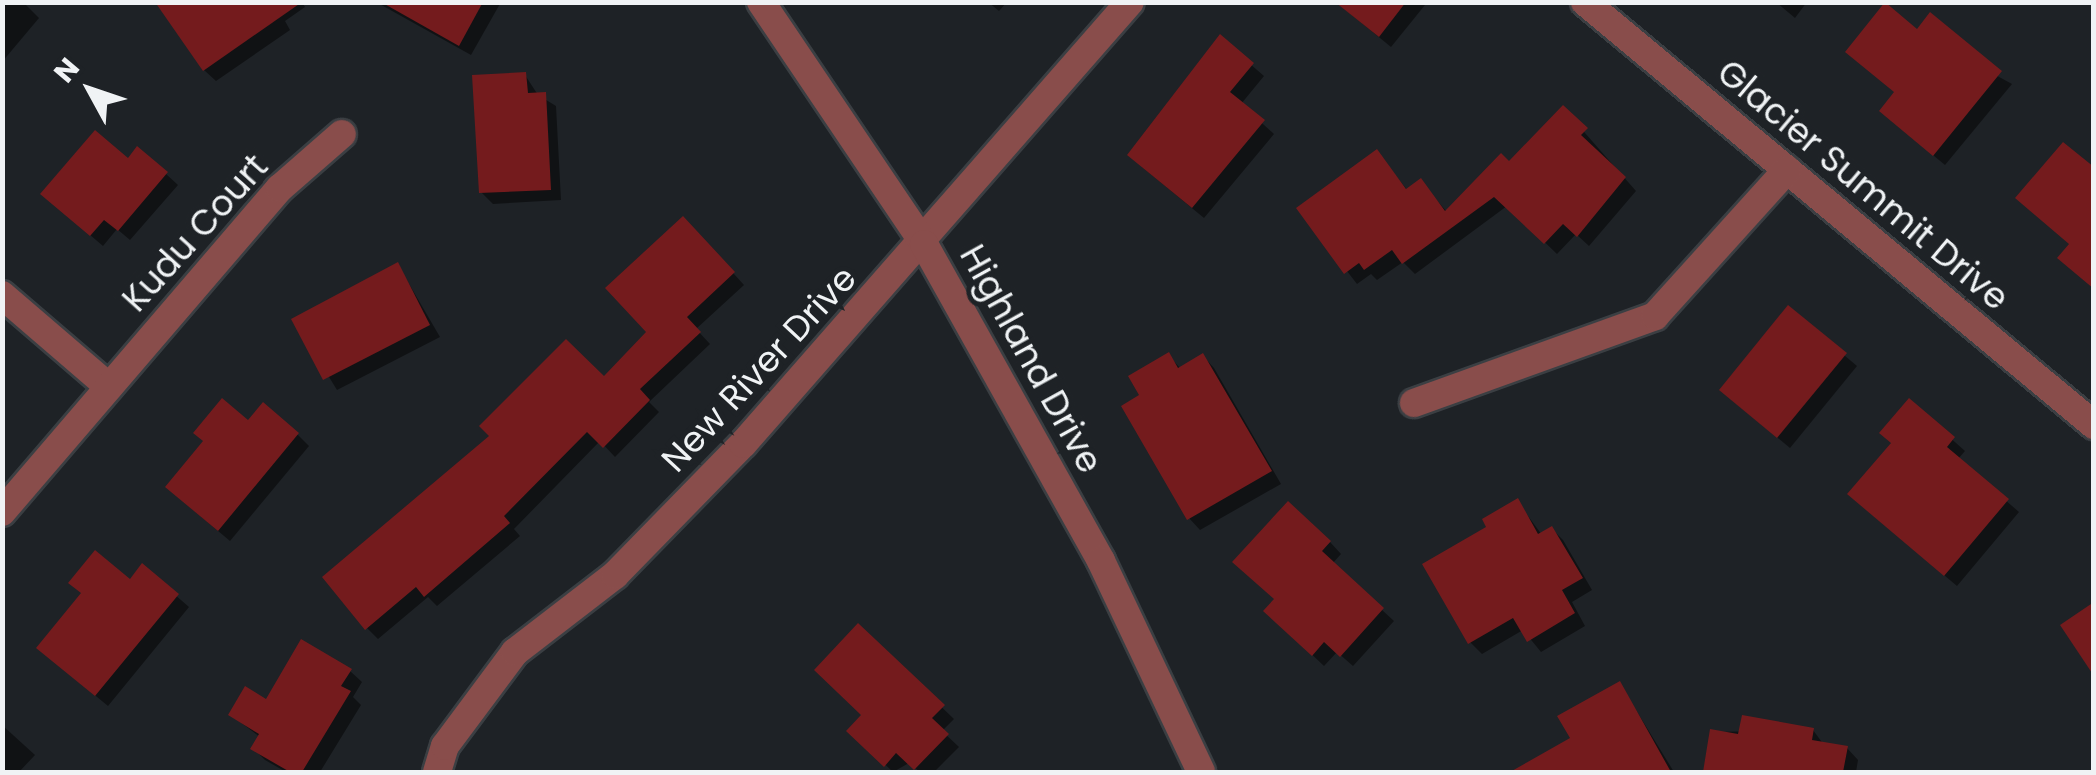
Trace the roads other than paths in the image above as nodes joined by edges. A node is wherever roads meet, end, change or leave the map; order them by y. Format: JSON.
{"nodes":[{"id":1,"x":761,"y":2,"type":"edge"},
{"id":2,"x":1130,"y":2,"type":"edge"},
{"id":3,"x":1586,"y":2,"type":"edge"},
{"id":4,"x":342,"y":134,"type":"dead end"},
{"id":5,"x":1787,"y":170,"type":"junction"},
{"id":6,"x":924,"y":244,"type":"junction"},
{"id":7,"x":2,"y":295,"type":"edge"},
{"id":8,"x":109,"y":387,"type":"junction"},
{"id":9,"x":1414,"y":403,"type":"dead end"},
{"id":10,"x":2094,"y":426,"type":"edge"},
{"id":11,"x":2,"y":512,"type":"edge"},
{"id":12,"x":437,"y":772,"type":"edge"},
{"id":13,"x":1202,"y":772,"type":"edge"}],
"edges":[{"from":1,"to":6,"type":"street","name":"Highland Drive"},
{"from":2,"to":6,"type":"street","name":"New River Drive"},
{"from":3,"to":5,"type":"street","name":"Glacier Summit Drive"},
{"from":4,"to":8,"type":"street","name":"Kudu Court"},
{"from":5,"to":9,"type":"street"},
{"from":5,"to":10,"type":"street","name":"Glacier Summit Drive"},
{"from":6,"to":12,"type":"street","name":"New River Drive"},
{"from":6,"to":13,"type":"street","name":"Highland Drive"},
{"from":7,"to":8,"type":"street"},
{"from":8,"to":11,"type":"street","name":"Kudu Court"}]}
